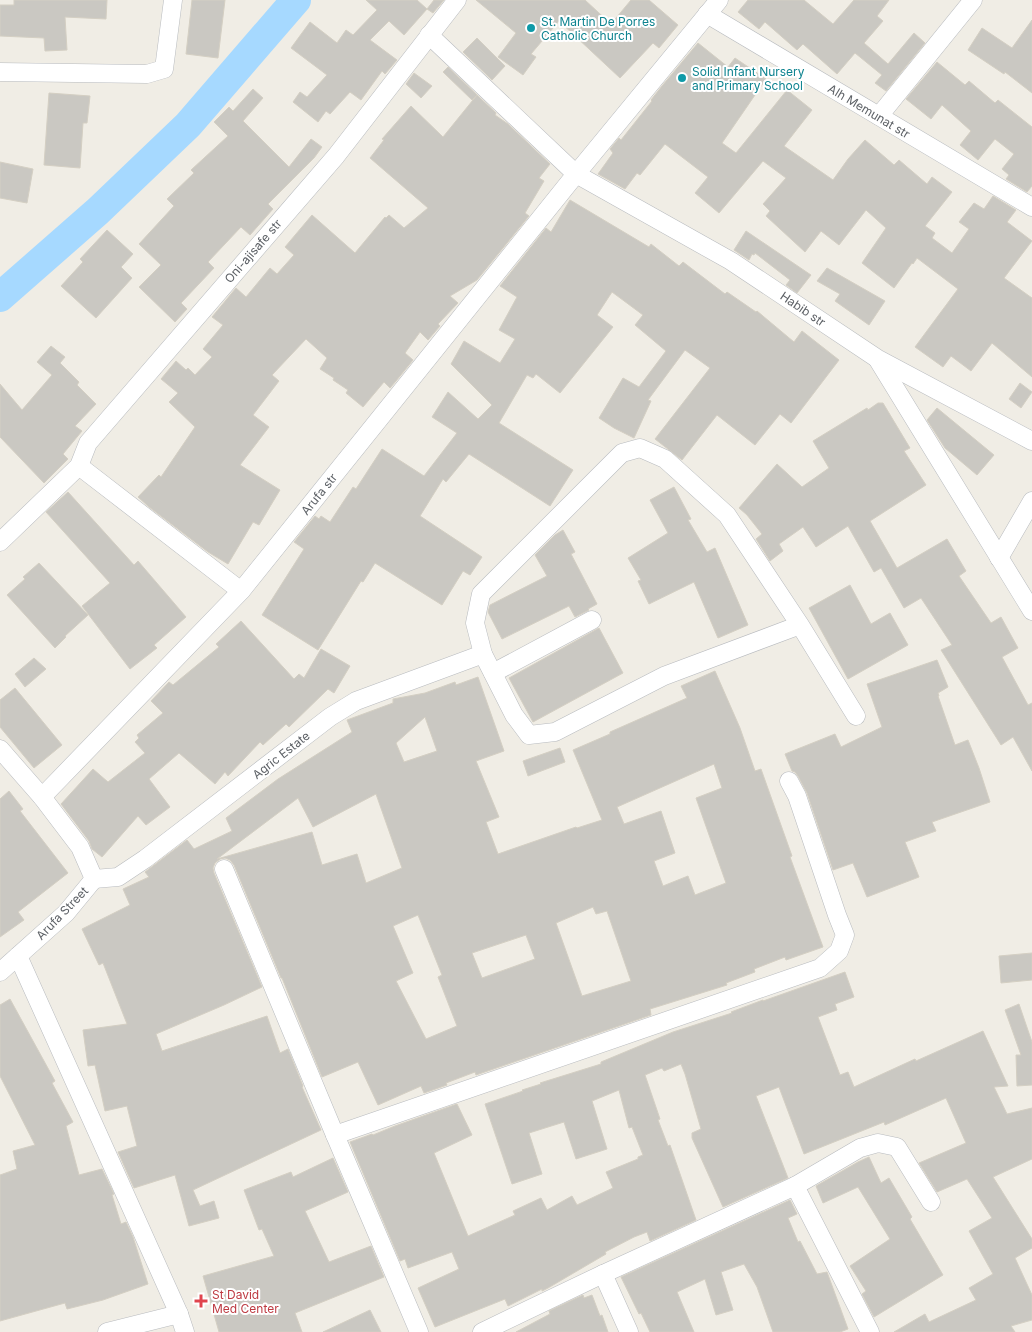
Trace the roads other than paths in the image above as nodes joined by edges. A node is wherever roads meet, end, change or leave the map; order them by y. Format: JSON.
{"nodes":[{"id":1,"x":172,"y":0,"type":"edge"},
{"id":2,"x":457,"y":0,"type":"edge"},
{"id":3,"x":719,"y":0,"type":"edge"},
{"id":4,"x":973,"y":0,"type":"edge"},
{"id":5,"x":707,"y":14,"type":"junction"},
{"id":6,"x":429,"y":35,"type":"junction"},
{"id":7,"x":0,"y":72,"type":"edge"},
{"id":8,"x":879,"y":116,"type":"junction"},
{"id":9,"x":576,"y":174,"type":"junction"},
{"id":10,"x":1032,"y":207,"type":"edge"},
{"id":11,"x":878,"y":359,"type":"junction"},
{"id":12,"x":1032,"y":441,"type":"edge"},
{"id":13,"x":79,"y":466,"type":"junction"},
{"id":14,"x":1032,"y":501,"type":"edge"},
{"id":15,"x":0,"y":542,"type":"edge"},
{"id":16,"x":999,"y":558,"type":"junction"},
{"id":17,"x":241,"y":591,"type":"junction"},
{"id":18,"x":1032,"y":611,"type":"edge"},
{"id":19,"x":592,"y":620,"type":"dead end"},
{"id":20,"x":800,"y":625,"type":"junction"},
{"id":21,"x":483,"y":654,"type":"junction"},
{"id":22,"x":493,"y":673,"type":"junction"},
{"id":23,"x":856,"y":716,"type":"dead end"},
{"id":24,"x":0,"y":749,"type":"edge"},
{"id":25,"x":789,"y":782,"type":"dead end"},
{"id":26,"x":42,"y":797,"type":"junction"},
{"id":27,"x":224,"y":869,"type":"dead end"},
{"id":28,"x":94,"y":880,"type":"junction"},
{"id":29,"x":18,"y":956,"type":"junction"},
{"id":30,"x":0,"y":972,"type":"edge"},
{"id":31,"x":334,"y":1135,"type":"junction"},
{"id":32,"x":795,"y":1186,"type":"junction"},
{"id":33,"x":931,"y":1202,"type":"dead end"},
{"id":34,"x":603,"y":1274,"type":"junction"},
{"id":35,"x":179,"y":1314,"type":"junction"},
{"id":36,"x":107,"y":1332,"type":"edge"},
{"id":37,"x":186,"y":1332,"type":"edge"},
{"id":38,"x":419,"y":1332,"type":"edge"},
{"id":39,"x":482,"y":1332,"type":"edge"},
{"id":40,"x":629,"y":1332,"type":"edge"},
{"id":41,"x":870,"y":1332,"type":"edge"}],
"edges":[{"from":1,"to":7,"type":"street"},
{"from":2,"to":6,"type":"street","name":"Oni-ajisafe str"},
{"from":3,"to":5,"type":"street"},
{"from":4,"to":8,"type":"street"},
{"from":5,"to":8,"type":"street","name":"Alh Memunat str"},
{"from":5,"to":9,"type":"street"},
{"from":6,"to":9,"type":"street"},
{"from":6,"to":13,"type":"street","name":"Oni-ajisafe str"},
{"from":8,"to":10,"type":"street","name":"Alh Memunat str"},
{"from":9,"to":11,"type":"street","name":"Habib str"},
{"from":9,"to":17,"type":"street","name":"Arufa str"},
{"from":11,"to":12,"type":"street","name":"Habib str"},
{"from":11,"to":16,"type":"street"},
{"from":13,"to":15,"type":"street","name":"Oni-ajisafe str"},
{"from":13,"to":17,"type":"street"},
{"from":14,"to":16,"type":"street"},
{"from":16,"to":18,"type":"street"},
{"from":17,"to":26,"type":"street","name":"Arufa str"},
{"from":19,"to":22,"type":"street"},
{"from":20,"to":21,"type":"street"},
{"from":20,"to":22,"type":"street"},
{"from":20,"to":23,"type":"street"},
{"from":21,"to":22,"type":"street"},
{"from":21,"to":28,"type":"street","name":"Agric Estate"},
{"from":24,"to":26,"type":"street","name":"Arufa Street"},
{"from":25,"to":31,"type":"street"},
{"from":26,"to":28,"type":"street","name":"Arufa Street"},
{"from":27,"to":31,"type":"street"},
{"from":28,"to":29,"type":"street","name":"Arufa Street"},
{"from":29,"to":30,"type":"street","name":"Arufa Street"},
{"from":29,"to":35,"type":"street"},
{"from":31,"to":38,"type":"street"},
{"from":32,"to":33,"type":"street"},
{"from":32,"to":34,"type":"street"},
{"from":32,"to":41,"type":"street"},
{"from":34,"to":39,"type":"street"},
{"from":34,"to":40,"type":"street"},
{"from":35,"to":36,"type":"street"},
{"from":35,"to":37,"type":"street"}]}
